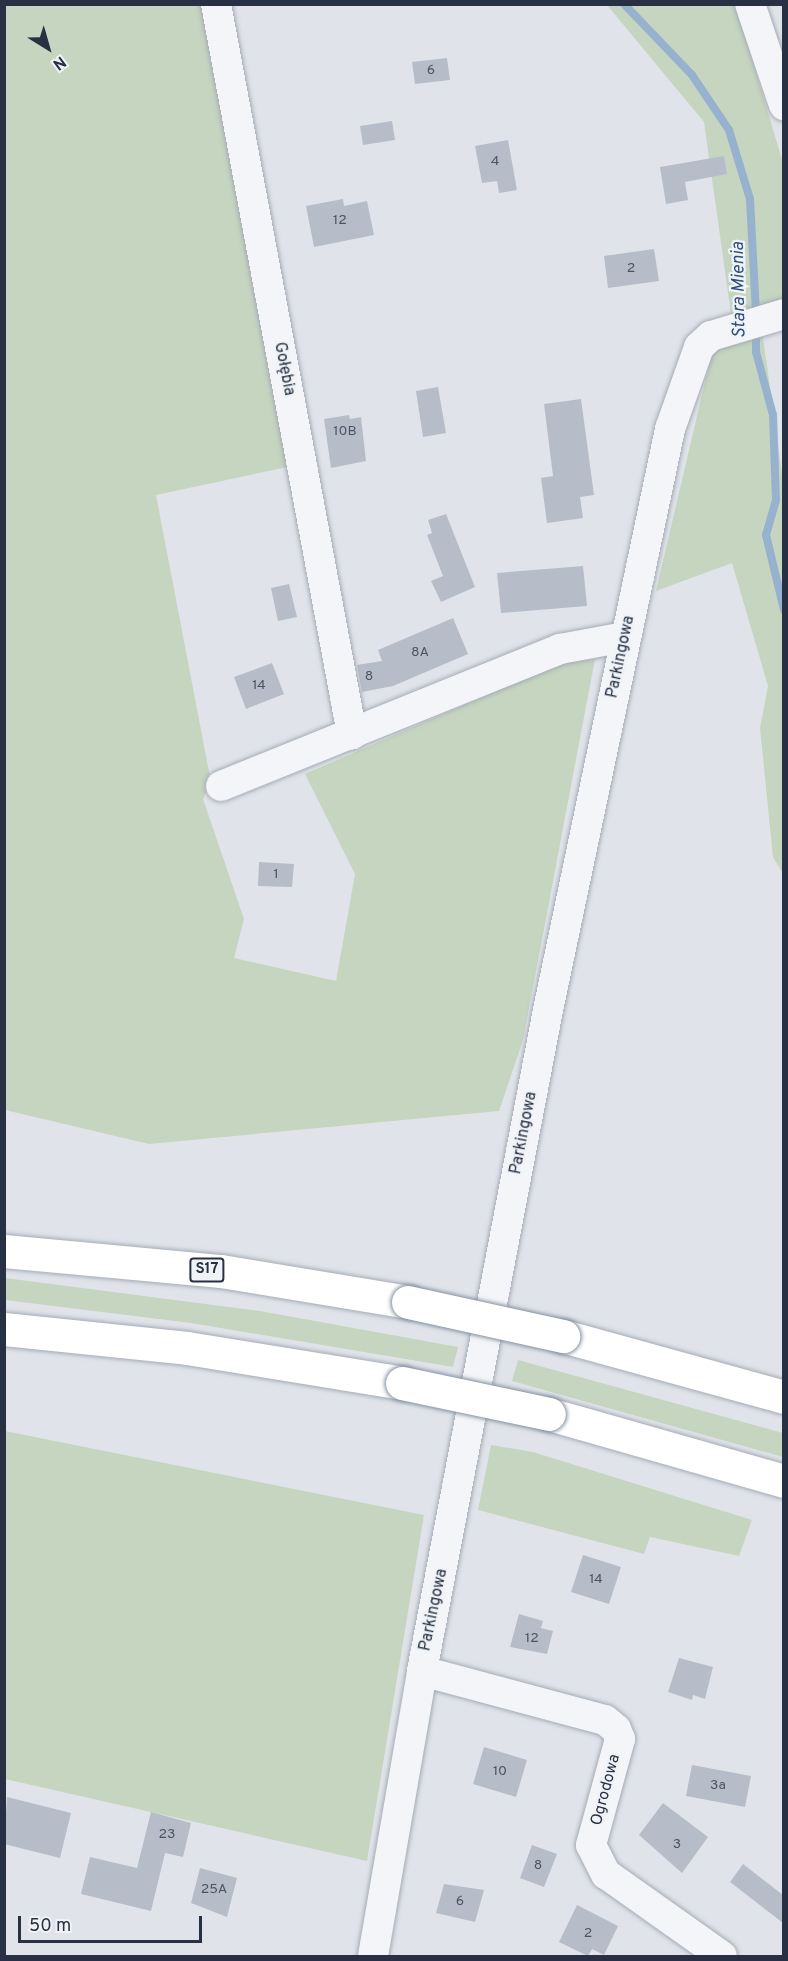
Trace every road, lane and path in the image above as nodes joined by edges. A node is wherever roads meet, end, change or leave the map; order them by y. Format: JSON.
{"nodes":[{"id":1,"x":216,"y":4,"type":"edge"},
{"id":2,"x":750,"y":4,"type":"edge"},
{"id":3,"x":783,"y":105,"type":"edge"},
{"id":4,"x":781,"y":315,"type":"edge"},
{"id":5,"x":625,"y":637,"type":"junction"},
{"id":6,"x":352,"y":734,"type":"junction"},
{"id":7,"x":221,"y":786,"type":"dead end"},
{"id":8,"x":4,"y":1251,"type":"edge"},
{"id":9,"x":4,"y":1329,"type":"edge"},
{"id":10,"x":772,"y":1394,"type":"edge"},
{"id":11,"x":783,"y":1480,"type":"edge"},
{"id":12,"x":422,"y":1671,"type":"junction"},
{"id":13,"x":373,"y":1956,"type":"edge"},
{"id":14,"x":722,"y":1956,"type":"edge"}],
"edges":[{"from":1,"to":6,"type":"street","name":"Gołębia"},
{"from":2,"to":3,"type":"street"},
{"from":4,"to":5,"type":"street","name":"Parkingowa"},
{"from":5,"to":6,"type":"street"},
{"from":5,"to":12,"type":"street","name":"Parkingowa"},
{"from":6,"to":7,"type":"street"},
{"from":8,"to":10,"type":"highway","number":"S17","bridge":true},
{"from":9,"to":11,"type":"highway","bridge":true},
{"from":12,"to":13,"type":"street","name":"Parkingowa"},
{"from":12,"to":14,"type":"street","name":"Ogrodowa"}]}
